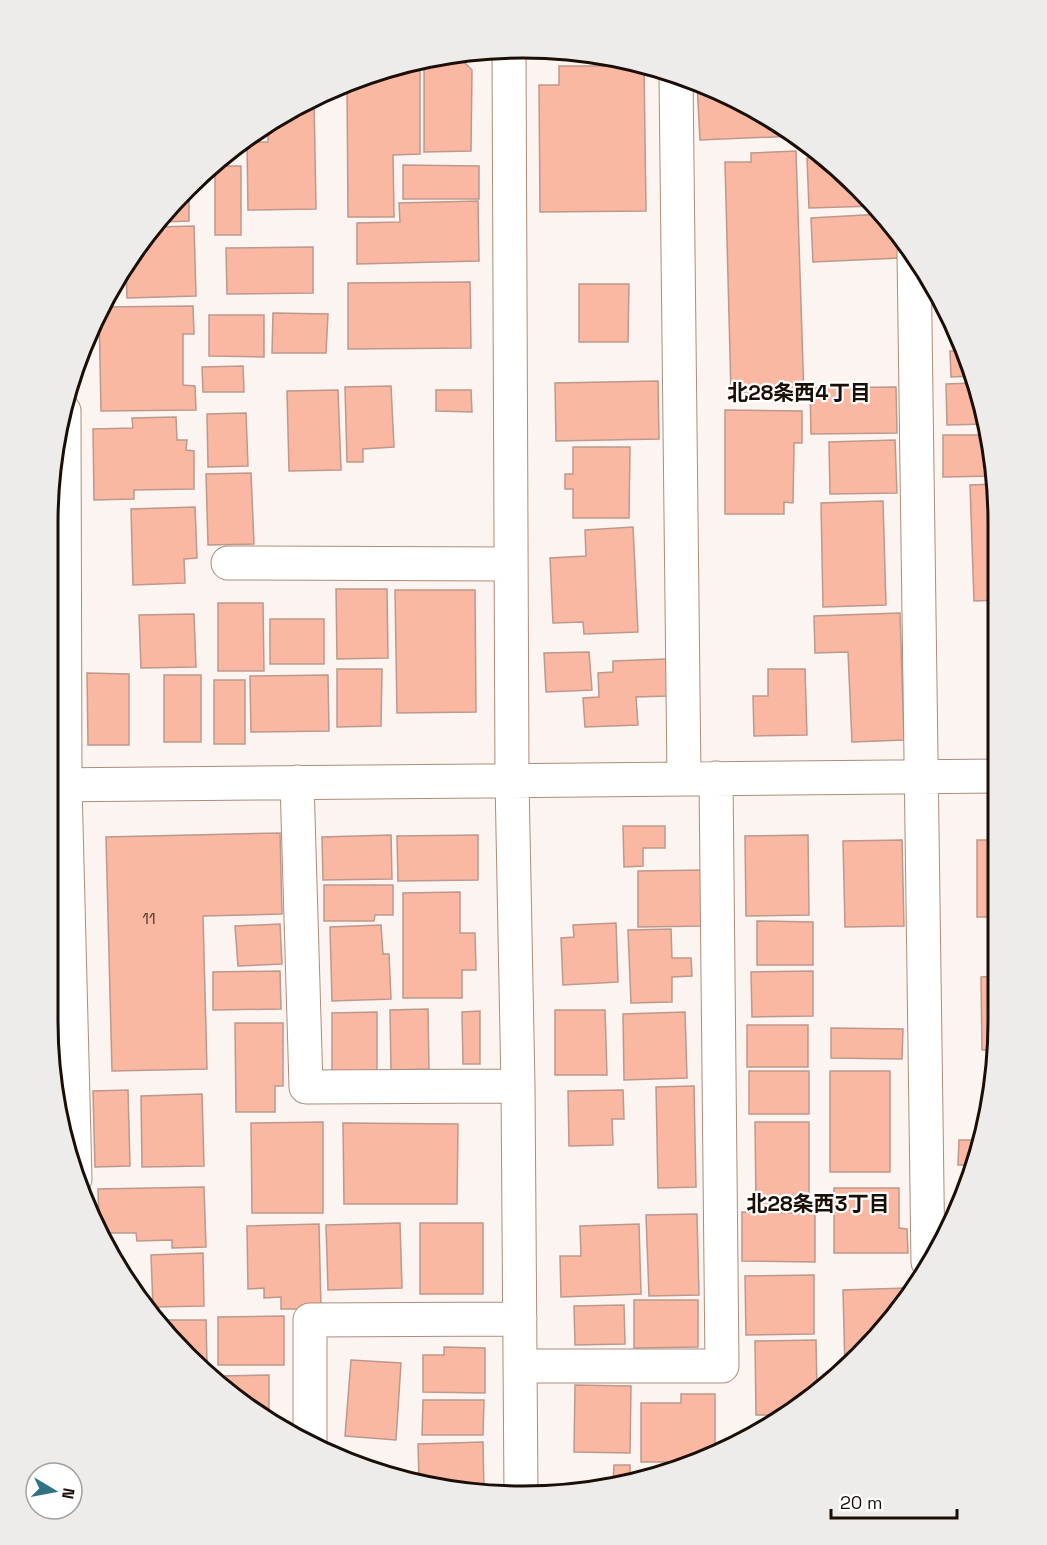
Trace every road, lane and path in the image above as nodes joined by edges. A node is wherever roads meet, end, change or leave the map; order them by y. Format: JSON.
{"nodes":[{"id":1,"x":509,"y":58,"type":"edge"},
{"id":2,"x":676,"y":84,"type":"edge"},
{"id":3,"x":914,"y":272,"type":"edge"},
{"id":4,"x":63,"y":456,"type":"edge"},
{"id":5,"x":228,"y":563,"type":"dead end"},
{"id":6,"x":510,"y":564,"type":"junction"},
{"id":7,"x":58,"y":732,"type":"edge"},
{"id":8,"x":988,"y":776,"type":"edge"},
{"id":9,"x":920,"y":777,"type":"junction"},
{"id":10,"x":684,"y":778,"type":"junction"},
{"id":11,"x":716,"y":778,"type":"junction"},
{"id":12,"x":512,"y":780,"type":"junction"},
{"id":13,"x":297,"y":782,"type":"junction"},
{"id":14,"x":58,"y":785,"type":"edge"},
{"id":15,"x":58,"y":807,"type":"edge"},
{"id":16,"x":518,"y":1086,"type":"junction"},
{"id":17,"x":73,"y":1138,"type":"edge"},
{"id":18,"x":928,"y":1251,"type":"edge"},
{"id":19,"x":520,"y":1319,"type":"junction"},
{"id":20,"x":520,"y":1366,"type":"junction"},
{"id":21,"x":310,"y":1435,"type":"edge"},
{"id":22,"x":521,"y":1486,"type":"edge"}],
"edges":[{"from":1,"to":6,"type":"street"},
{"from":2,"to":10,"type":"street"},
{"from":3,"to":9,"type":"street"},
{"from":4,"to":7,"type":"street"},
{"from":5,"to":6,"type":"street"},
{"from":6,"to":12,"type":"street"},
{"from":8,"to":9,"type":"street"},
{"from":9,"to":11,"type":"street"},
{"from":9,"to":18,"type":"street"},
{"from":10,"to":11,"type":"street"},
{"from":10,"to":12,"type":"street"},
{"from":11,"to":20,"type":"street"},
{"from":12,"to":13,"type":"street"},
{"from":12,"to":16,"type":"street"},
{"from":13,"to":14,"type":"street"},
{"from":13,"to":16,"type":"street"},
{"from":15,"to":17,"type":"street"},
{"from":16,"to":19,"type":"street"},
{"from":19,"to":20,"type":"street"},
{"from":19,"to":21,"type":"street"},
{"from":20,"to":22,"type":"street"}]}
